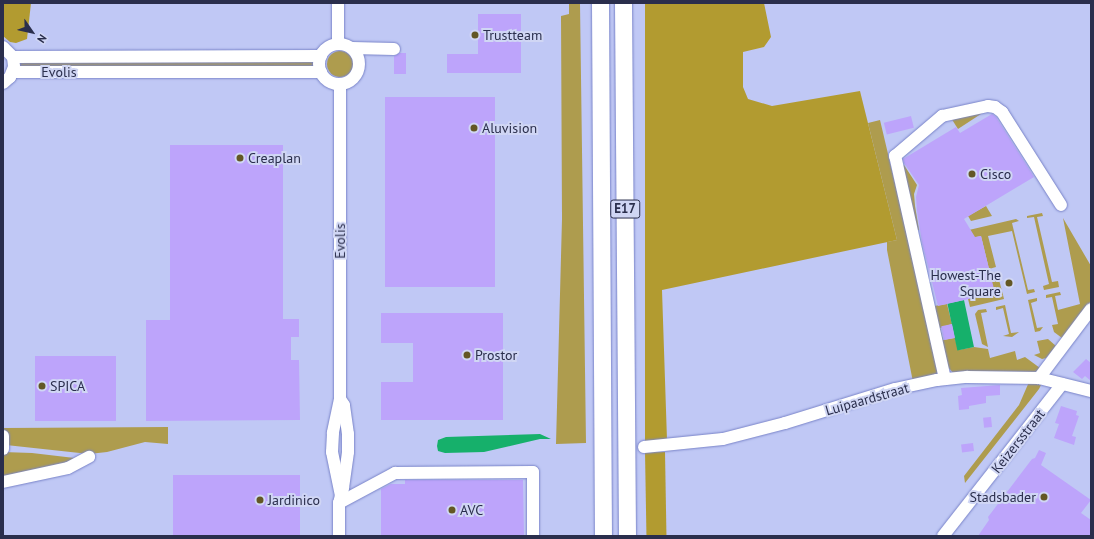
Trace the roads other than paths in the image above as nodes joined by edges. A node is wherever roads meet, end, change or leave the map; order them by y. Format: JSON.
{"nodes":[{"id":1,"x":338,"y":3,"type":"edge"},
{"id":2,"x":600,"y":3,"type":"edge"},
{"id":3,"x":623,"y":3,"type":"edge"},
{"id":4,"x":338,"y":44,"type":"junction"},
{"id":5,"x":3,"y":47,"type":"edge"},
{"id":6,"x":352,"y":48,"type":"junction"},
{"id":7,"x":394,"y":49,"type":"dead end"},
{"id":8,"x":321,"y":56,"type":"junction"},
{"id":9,"x":13,"y":57,"type":"junction"},
{"id":10,"x":13,"y":72,"type":"junction"},
{"id":11,"x":321,"y":72,"type":"junction"},
{"id":12,"x":3,"y":83,"type":"edge"},
{"id":13,"x":340,"y":84,"type":"junction"},
{"id":14,"x":1061,"y":205,"type":"dead end"},
{"id":15,"x":1091,"y":309,"type":"edge"},
{"id":16,"x":1038,"y":378,"type":"junction"},
{"id":17,"x":945,"y":379,"type":"junction"},
{"id":18,"x":1062,"y":384,"type":"junction"},
{"id":19,"x":1091,"y":391,"type":"edge"},
{"id":20,"x":3,"y":436,"type":"edge"},
{"id":21,"x":644,"y":447,"type":"dead end"},
{"id":22,"x":3,"y":449,"type":"edge"},
{"id":23,"x":89,"y":457,"type":"dead end"},
{"id":24,"x":3,"y":482,"type":"edge"},
{"id":25,"x":340,"y":500,"type":"junction"},
{"id":26,"x":339,"y":536,"type":"edge"},
{"id":27,"x":533,"y":536,"type":"edge"},
{"id":28,"x":603,"y":536,"type":"edge"},
{"id":29,"x":627,"y":536,"type":"edge"},
{"id":30,"x":943,"y":536,"type":"edge"}],
"edges":[{"from":1,"to":4,"type":"street"},
{"from":2,"to":28,"type":"highway","number":"E17"},
{"from":3,"to":29,"type":"highway","number":"E17"},
{"from":4,"to":6,"type":"street"},
{"from":4,"to":8,"type":"street"},
{"from":5,"to":9,"type":"street"},
{"from":6,"to":7,"type":"street"},
{"from":6,"to":13,"type":"street"},
{"from":8,"to":9,"type":"street","name":"Evolis"},
{"from":8,"to":11,"type":"street"},
{"from":9,"to":10,"type":"street"},
{"from":10,"to":11,"type":"street","name":"Evolis"},
{"from":10,"to":12,"type":"street"},
{"from":11,"to":13,"type":"street"},
{"from":13,"to":25,"type":"street","name":"Evolis"},
{"from":14,"to":17,"type":"street"},
{"from":15,"to":16,"type":"street"},
{"from":16,"to":17,"type":"street","name":"Luipaardstraat"},
{"from":16,"to":18,"type":"street","name":"Luipaardstraat"},
{"from":17,"to":21,"type":"street","name":"Luipaardstraat"},
{"from":18,"to":19,"type":"street","name":"Luipaardstraat"},
{"from":18,"to":30,"type":"street","name":"Keizersstraat"},
{"from":20,"to":22,"type":"street"},
{"from":23,"to":24,"type":"street"},
{"from":25,"to":26,"type":"street","name":"Evolis"},
{"from":25,"to":27,"type":"street"}]}
